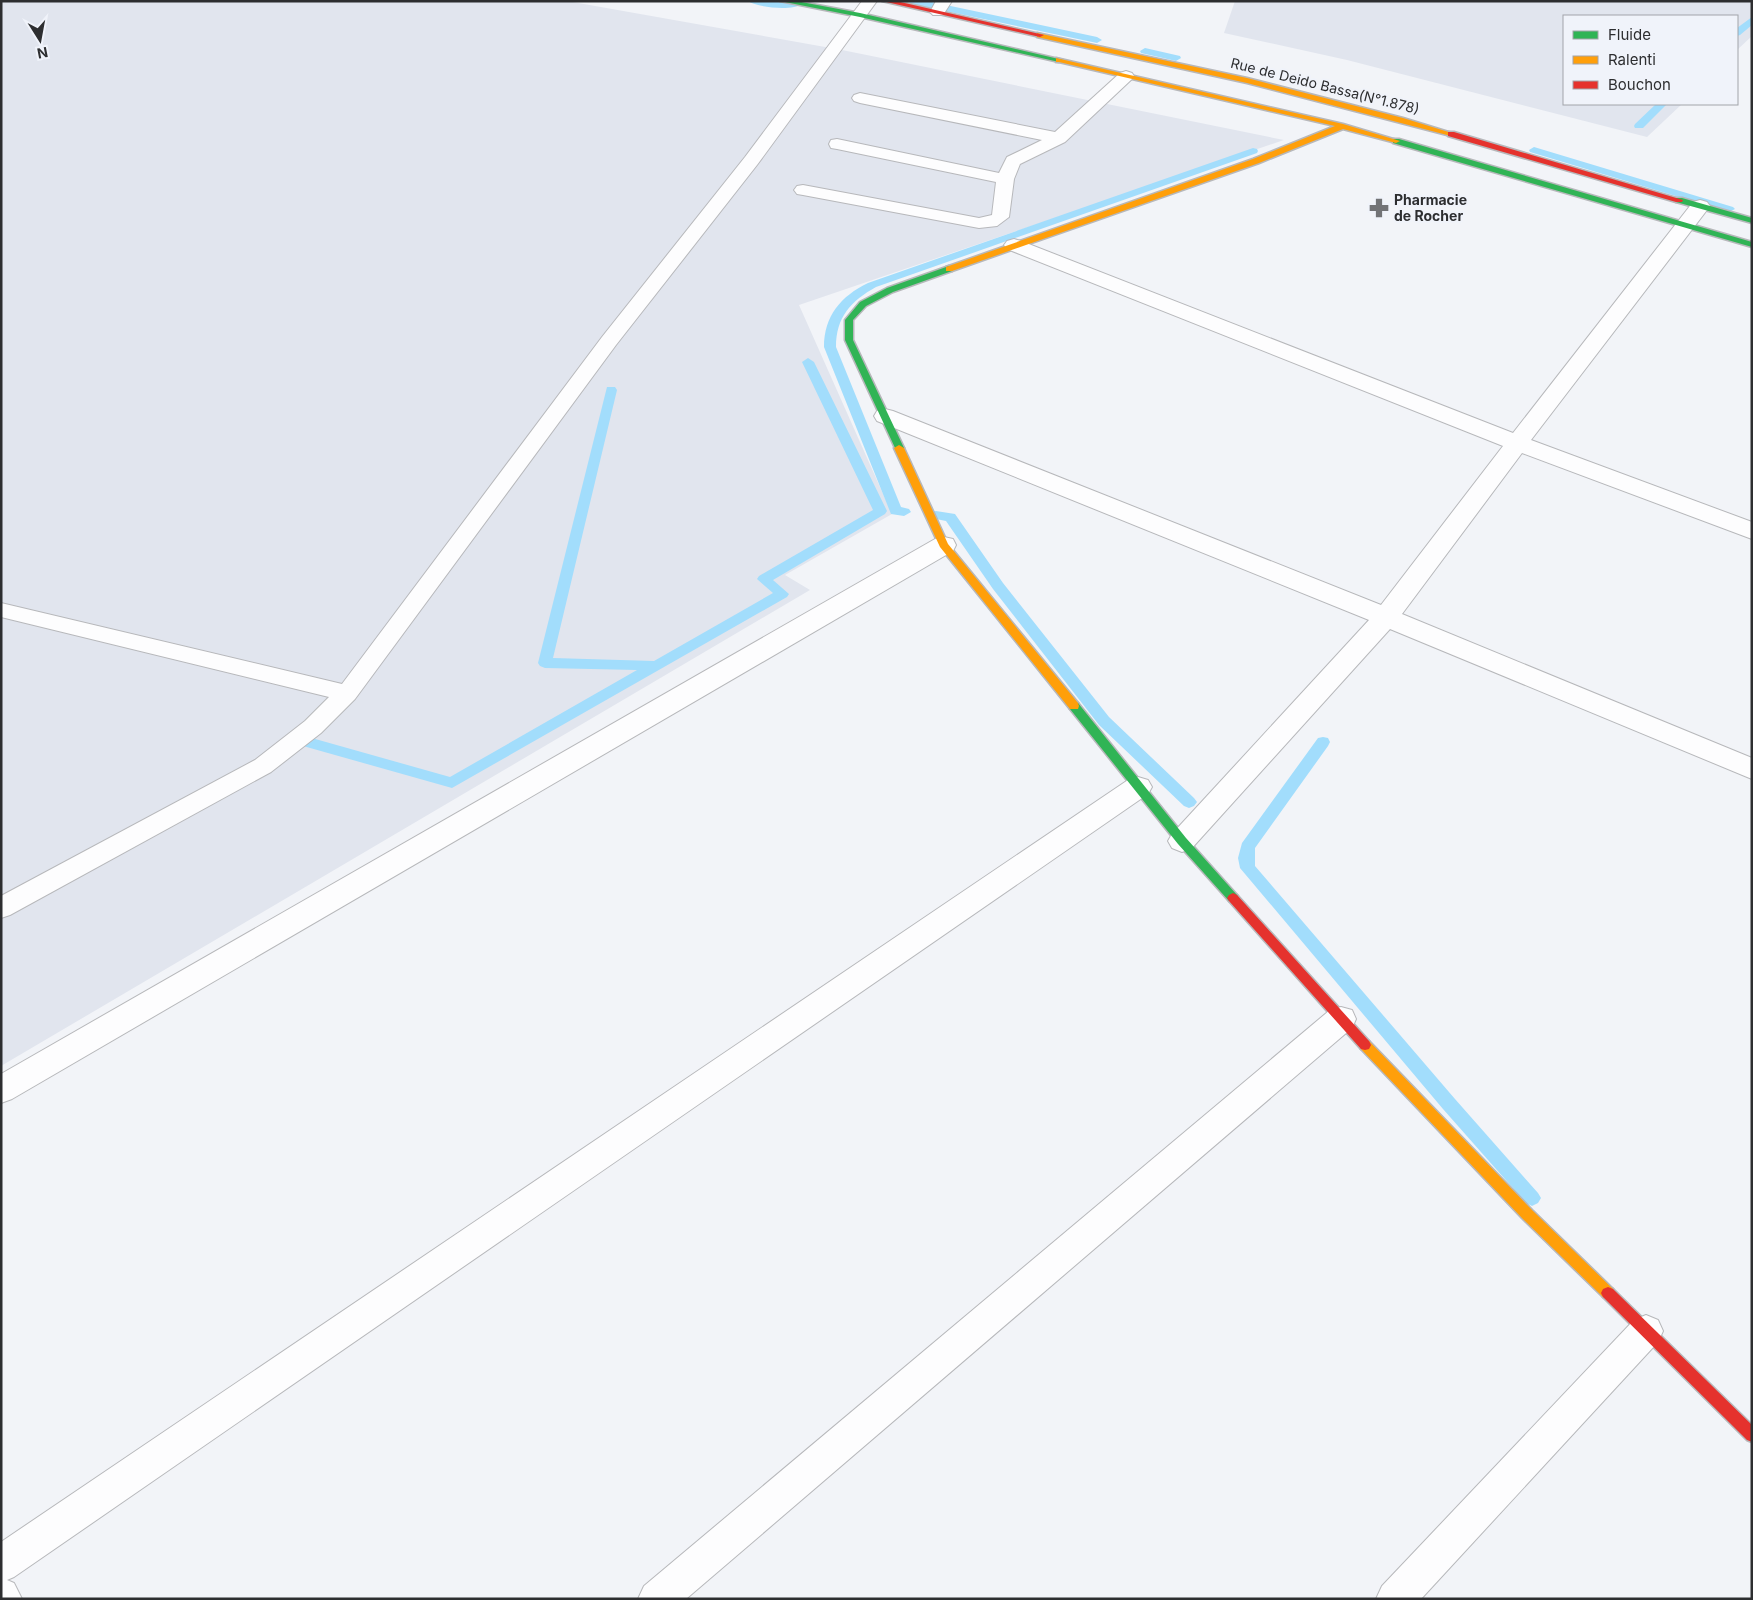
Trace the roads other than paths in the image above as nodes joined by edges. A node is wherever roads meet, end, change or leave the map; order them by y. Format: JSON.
{"nodes":[{"id":1,"x":783,"y":1,"type":"edge"},
{"id":2,"x":885,"y":1,"type":"edge"},
{"id":3,"x":941,"y":6,"type":"edge"},
{"id":4,"x":865,"y":8,"type":"edge"},
{"id":5,"x":1126,"y":76,"type":"junction"},
{"id":6,"x":860,"y":98,"type":"dead end"},
{"id":7,"x":1343,"y":126,"type":"junction"},
{"id":8,"x":1059,"y":138,"type":"junction"},
{"id":9,"x":837,"y":144,"type":"dead end"},
{"id":10,"x":1005,"y":179,"type":"junction"},
{"id":11,"x":803,"y":190,"type":"dead end"},
{"id":12,"x":1700,"y":206,"type":"junction"},
{"id":13,"x":1752,"y":221,"type":"edge"},
{"id":14,"x":1686,"y":224,"type":"junction"},
{"id":15,"x":1014,"y":245,"type":"junction"},
{"id":16,"x":1752,"y":245,"type":"edge"},
{"id":17,"x":885,"y":416,"type":"junction"},
{"id":18,"x":1517,"y":442,"type":"junction"},
{"id":19,"x":1752,"y":531,"type":"edge"},
{"id":20,"x":944,"y":544,"type":"junction"},
{"id":21,"x":1,"y":610,"type":"edge"},
{"id":22,"x":1386,"y":617,"type":"junction"},
{"id":23,"x":347,"y":693,"type":"junction"},
{"id":24,"x":1752,"y":769,"type":"edge"},
{"id":25,"x":1138,"y":787,"type":"junction"},
{"id":26,"x":1182,"y":841,"type":"junction"},
{"id":27,"x":1,"y":908,"type":"edge"},
{"id":28,"x":1341,"y":1019,"type":"junction"},
{"id":29,"x":1,"y":1090,"type":"edge"},
{"id":30,"x":1646,"y":1332,"type":"junction"},
{"id":31,"x":1752,"y":1435,"type":"edge"},
{"id":32,"x":1,"y":1564,"type":"edge"},
{"id":33,"x":657,"y":1599,"type":"edge"},
{"id":34,"x":1395,"y":1599,"type":"edge"}],
"edges":[{"from":1,"to":4,"type":"main road"},
{"from":2,"to":3,"type":"main road","name":"Rue de Deido Bassa(N°1.878)"},
{"from":3,"to":12,"type":"main road","name":"Rue de Deido Bassa(N°1.878)"},
{"from":4,"to":5,"type":"main road"},
{"from":4,"to":23,"type":"lane"},
{"from":5,"to":7,"type":"main road"},
{"from":5,"to":8,"type":"lane"},
{"from":6,"to":8,"type":"lane"},
{"from":7,"to":14,"type":"main road"},
{"from":7,"to":15,"type":"main road"},
{"from":8,"to":10,"type":"lane"},
{"from":9,"to":10,"type":"lane"},
{"from":10,"to":11,"type":"lane"},
{"from":12,"to":13,"type":"main road","name":"Rue de Deido Bassa(N°1.878)"},
{"from":12,"to":14,"type":"street"},
{"from":14,"to":16,"type":"main road"},
{"from":14,"to":18,"type":"street"},
{"from":15,"to":17,"type":"main road"},
{"from":15,"to":18,"type":"street"},
{"from":17,"to":20,"type":"main road"},
{"from":17,"to":22,"type":"street"},
{"from":18,"to":19,"type":"street"},
{"from":18,"to":22,"type":"street"},
{"from":20,"to":25,"type":"main road"},
{"from":20,"to":29,"type":"street"},
{"from":21,"to":23,"type":"lane"},
{"from":22,"to":24,"type":"street"},
{"from":22,"to":26,"type":"street"},
{"from":23,"to":27,"type":"lane"},
{"from":25,"to":26,"type":"main road"},
{"from":25,"to":32,"type":"street"},
{"from":26,"to":28,"type":"main road"},
{"from":28,"to":30,"type":"main road"},
{"from":28,"to":33,"type":"street"},
{"from":30,"to":31,"type":"main road"},
{"from":30,"to":34,"type":"street"}]}
